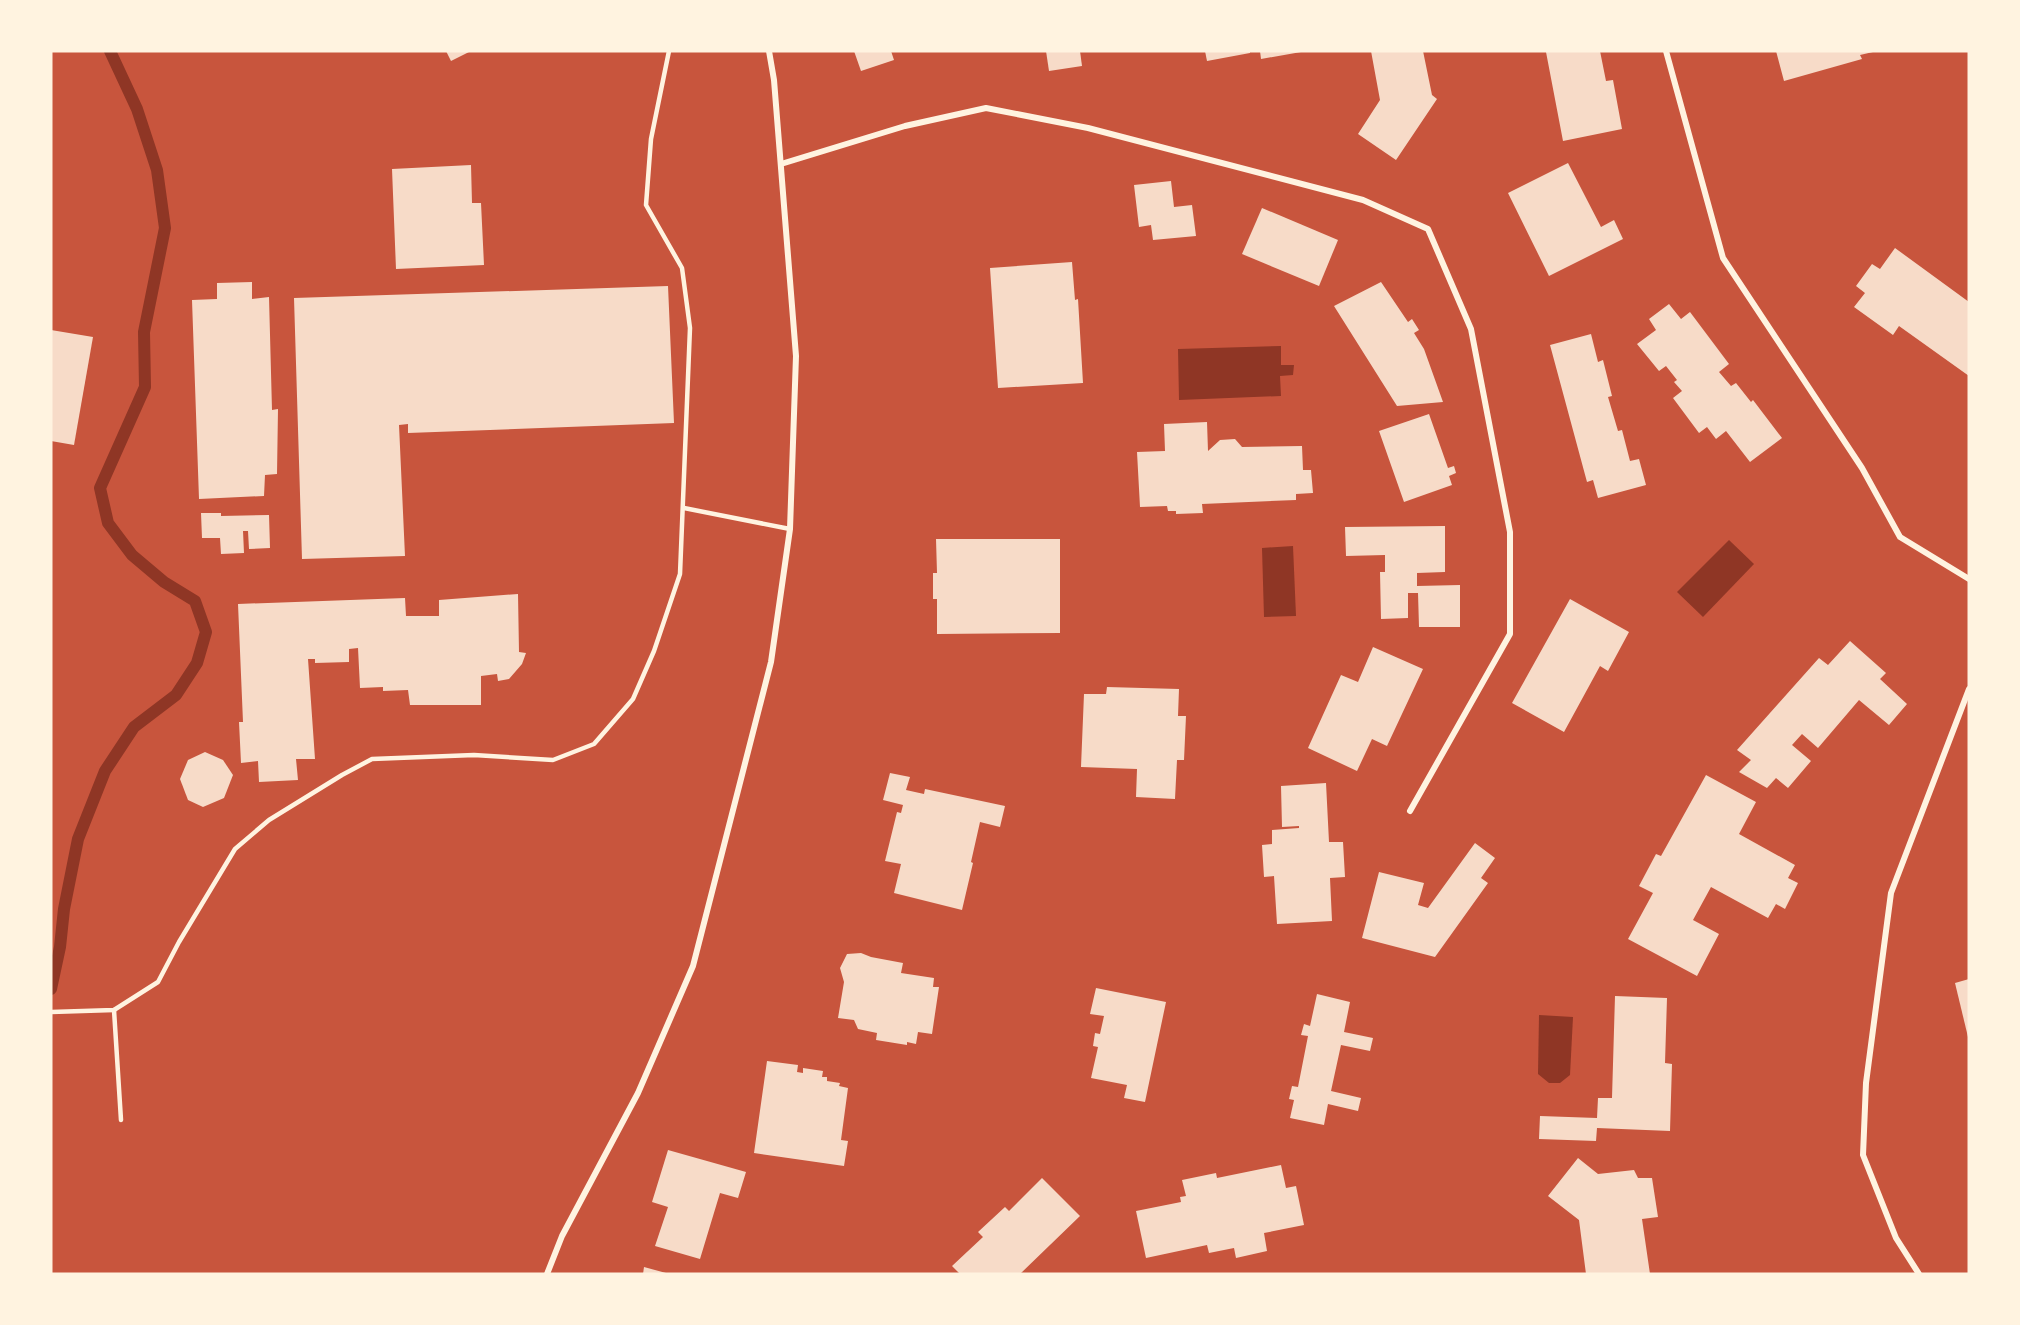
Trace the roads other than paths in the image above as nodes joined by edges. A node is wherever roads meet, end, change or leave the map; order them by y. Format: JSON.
{"nodes":[{"id":1,"x":669,"y":51,"type":"edge"},
{"id":2,"x":769,"y":51,"type":"edge"},
{"id":3,"x":1666,"y":51,"type":"edge"},
{"id":4,"x":781,"y":164,"type":"junction"},
{"id":5,"x":684,"y":508,"type":"junction"},
{"id":6,"x":790,"y":529,"type":"junction"},
{"id":7,"x":1969,"y":579,"type":"edge"},
{"id":8,"x":1969,"y":688,"type":"edge"},
{"id":9,"x":1410,"y":811,"type":"dead end"},
{"id":10,"x":114,"y":1010,"type":"junction"},
{"id":11,"x":51,"y":1012,"type":"edge"},
{"id":12,"x":121,"y":1119,"type":"dead end"},
{"id":13,"x":547,"y":1274,"type":"edge"},
{"id":14,"x":1919,"y":1274,"type":"edge"}],
"edges":[{"from":1,"to":5,"type":"lane"},
{"from":2,"to":4,"type":"street"},
{"from":3,"to":7,"type":"street"},
{"from":4,"to":6,"type":"street"},
{"from":4,"to":9,"type":"street"},
{"from":5,"to":6,"type":"lane"},
{"from":5,"to":10,"type":"lane"},
{"from":6,"to":13,"type":"street"},
{"from":8,"to":14,"type":"street"},
{"from":10,"to":11,"type":"lane"},
{"from":10,"to":12,"type":"lane"}]}
